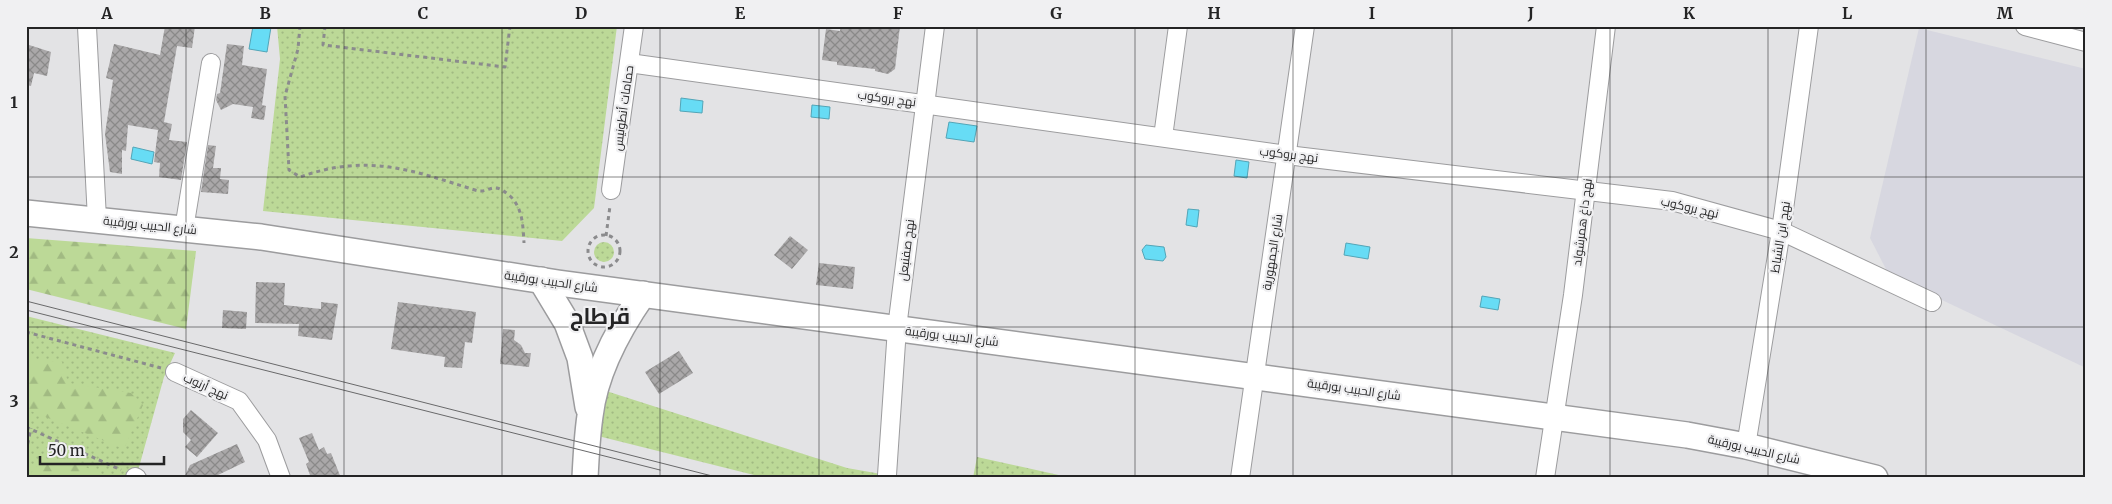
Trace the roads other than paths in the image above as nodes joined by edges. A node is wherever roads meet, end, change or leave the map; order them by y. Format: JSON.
{"nodes":[{"id":1,"x":634,"y":26,"type":"edge"},
{"id":2,"x":935,"y":26,"type":"edge"},
{"id":3,"x":1178,"y":26,"type":"edge"},
{"id":4,"x":1305,"y":26,"type":"edge"},
{"id":5,"x":1606,"y":26,"type":"edge"},
{"id":6,"x":1809,"y":26,"type":"edge"},
{"id":7,"x":2025,"y":26,"type":"edge"},
{"id":8,"x":87,"y":27,"type":"edge"},
{"id":9,"x":2086,"y":42,"type":"edge"},
{"id":10,"x":629,"y":62,"type":"junction"},
{"id":11,"x":210,"y":63,"type":"dead end"},
{"id":12,"x":925,"y":103,"type":"junction"},
{"id":13,"x":1163,"y":137,"type":"junction"},
{"id":14,"x":1287,"y":154,"type":"junction"},
{"id":15,"x":612,"y":190,"type":"road end"},
{"id":16,"x":1586,"y":191,"type":"junction"},
{"id":17,"x":26,"y":213,"type":"edge"},
{"id":18,"x":97,"y":220,"type":"junction"},
{"id":19,"x":184,"y":229,"type":"junction"},
{"id":20,"x":1781,"y":231,"type":"junction"},
{"id":21,"x":541,"y":280,"type":"junction"},
{"id":22,"x":643,"y":294,"type":"junction"},
{"id":23,"x":1932,"y":302,"type":"dead end"},
{"id":24,"x":897,"y":328,"type":"junction"},
{"id":25,"x":175,"y":372,"type":"road end"},
{"id":26,"x":1255,"y":375,"type":"junction"},
{"id":27,"x":590,"y":415,"type":"junction"},
{"id":28,"x":1553,"y":417,"type":"junction"},
{"id":29,"x":1746,"y":446,"type":"junction"},
{"id":30,"x":887,"y":475,"type":"dead end"},
{"id":31,"x":281,"y":478,"type":"edge"},
{"id":32,"x":585,"y":478,"type":"edge"},
{"id":33,"x":1240,"y":478,"type":"edge"},
{"id":34,"x":1545,"y":478,"type":"edge"},
{"id":35,"x":1875,"y":478,"type":"edge"}],
"edges":[{"from":1,"to":10,"type":"street","name":"حمامات أنطونيس"},
{"from":2,"to":12,"type":"street","name":"نهج صفنبعل"},
{"from":3,"to":13,"type":"street"},
{"from":4,"to":14,"type":"street","name":"شارع الجمهورية"},
{"from":5,"to":16,"type":"street","name":"نهج داغ همرشولد"},
{"from":6,"to":20,"type":"street","name":"نهج ابن الشباط"},
{"from":7,"to":9,"type":"street"},
{"from":8,"to":18,"type":"street"},
{"from":10,"to":12,"type":"street","name":"نهج بروكوب"},
{"from":10,"to":15,"type":"street","name":"حمامات أنطونيس"},
{"from":11,"to":19,"type":"street"},
{"from":12,"to":13,"type":"street","name":"نهج بروكوب"},
{"from":12,"to":24,"type":"street","name":"نهج صفنبعل"},
{"from":13,"to":14,"type":"street","name":"نهج بروكوب"},
{"from":14,"to":16,"type":"street","name":"نهج بروكوب"},
{"from":14,"to":26,"type":"street","name":"شارع الجمهورية"},
{"from":16,"to":20,"type":"street","name":"نهج بروكوب"},
{"from":16,"to":28,"type":"street","name":"نهج داغ همرشولد"},
{"from":17,"to":18,"type":"main road","name":"شارع الحبيب بورقيبة"},
{"from":18,"to":19,"type":"main road","name":"شارع الحبيب بورقيبة"},
{"from":19,"to":21,"type":"main road","name":"شارع الحبيب بورقيبة"},
{"from":20,"to":23,"type":"street","name":"نهج بروكوب"},
{"from":20,"to":29,"type":"street","name":"نهج ابن الشباط"},
{"from":21,"to":22,"type":"main road","name":"شارع الحبيب بورقيبة"},
{"from":21,"to":27,"type":"main road"},
{"from":22,"to":24,"type":"main road","name":"شارع الحبيب بورقيبة"},
{"from":22,"to":27,"type":"main road"},
{"from":24,"to":26,"type":"main road","name":"شارع الحبيب بورقيبة"},
{"from":24,"to":30,"type":"street","name":"نهج صفنبعل"},
{"from":25,"to":31,"type":"street","name":"نهج أرنوب"},
{"from":26,"to":28,"type":"main road","name":"شارع الحبيب بورقيبة"},
{"from":26,"to":33,"type":"street","name":"شارع الجمهورية"},
{"from":27,"to":32,"type":"main road"},
{"from":28,"to":29,"type":"main road","name":"شارع الحبيب بورقيبة"},
{"from":28,"to":34,"type":"street","name":"نهج داغ همرشولد"},
{"from":29,"to":35,"type":"main road","name":"شارع الحبيب بورقيبة"}]}
